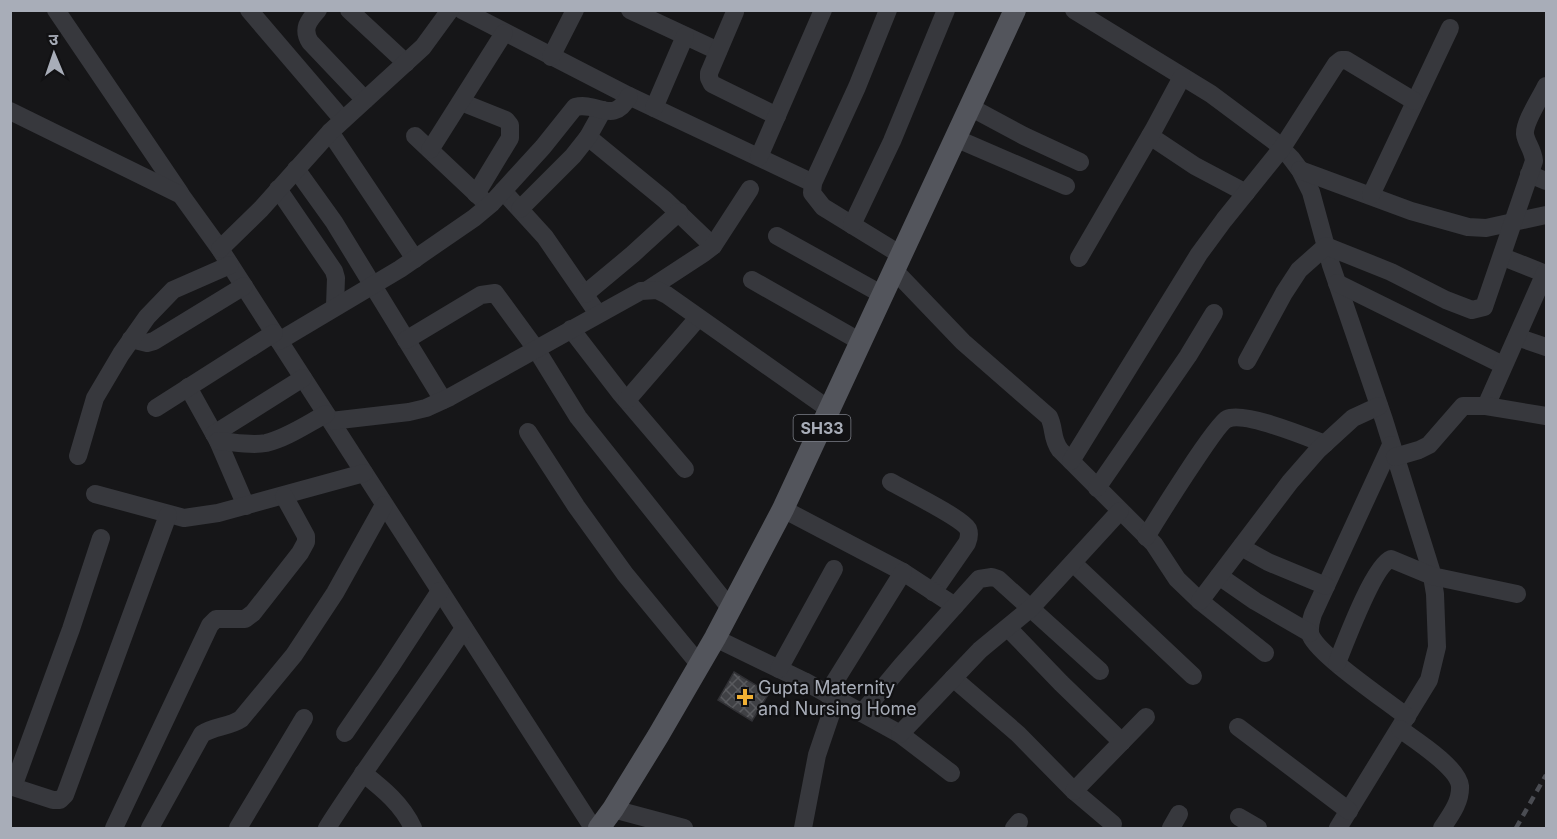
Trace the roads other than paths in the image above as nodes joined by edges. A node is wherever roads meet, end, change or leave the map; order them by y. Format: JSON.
{"nodes":[{"id":1,"x":56,"y":10,"type":"edge"},
{"id":2,"x":249,"y":10,"type":"edge"},
{"id":3,"x":318,"y":10,"type":"edge"},
{"id":4,"x":349,"y":10,"type":"edge"},
{"id":5,"x":450,"y":10,"type":"edge"},
{"id":6,"x":462,"y":10,"type":"edge"},
{"id":7,"x":575,"y":10,"type":"edge"},
{"id":8,"x":630,"y":10,"type":"edge"},
{"id":9,"x":823,"y":10,"type":"edge"},
{"id":10,"x":888,"y":10,"type":"edge"},
{"id":11,"x":946,"y":10,"type":"edge"},
{"id":12,"x":1015,"y":10,"type":"edge"},
{"id":13,"x":1074,"y":10,"type":"edge"},
{"id":14,"x":735,"y":12,"type":"edge"},
{"id":15,"x":1450,"y":28,"type":"dead end"},
{"id":16,"x":504,"y":33,"type":"junction"},
{"id":17,"x":685,"y":36,"type":"junction"},
{"id":18,"x":718,"y":51,"type":"junction"},
{"id":19,"x":551,"y":57,"type":"junction"},
{"id":20,"x":406,"y":63,"type":"junction"},
{"id":21,"x":1182,"y":77,"type":"junction"},
{"id":22,"x":1546,"y":86,"type":"edge"},
{"id":23,"x":629,"y":96,"type":"junction"},
{"id":24,"x":365,"y":100,"type":"junction"},
{"id":25,"x":1414,"y":101,"type":"junction"},
{"id":26,"x":461,"y":102,"type":"junction"},
{"id":27,"x":970,"y":107,"type":"junction"},
{"id":28,"x":654,"y":108,"type":"junction"},
{"id":29,"x":603,"y":110,"type":"junction"},
{"id":30,"x":10,"y":111,"type":"edge"},
{"id":31,"x":777,"y":116,"type":"junction"},
{"id":32,"x":337,"y":126,"type":"junction"},
{"id":33,"x":415,"y":136,"type":"dead end"},
{"id":34,"x":1150,"y":136,"type":"junction"},
{"id":35,"x":588,"y":137,"type":"junction"},
{"id":36,"x":955,"y":138,"type":"junction"},
{"id":37,"x":1282,"y":148,"type":"junction"},
{"id":38,"x":430,"y":150,"type":"junction"},
{"id":39,"x":759,"y":157,"type":"junction"},
{"id":40,"x":1080,"y":162,"type":"dead end"},
{"id":41,"x":296,"y":169,"type":"junction"},
{"id":42,"x":1300,"y":170,"type":"junction"},
{"id":43,"x":1529,"y":174,"type":"junction"},
{"id":44,"x":1546,"y":181,"type":"edge"},
{"id":45,"x":813,"y":183,"type":"junction"},
{"id":46,"x":1066,"y":186,"type":"dead end"},
{"id":47,"x":278,"y":189,"type":"junction"},
{"id":48,"x":750,"y":189,"type":"dead end"},
{"id":49,"x":503,"y":190,"type":"junction"},
{"id":50,"x":1246,"y":193,"type":"junction"},
{"id":51,"x":181,"y":195,"type":"junction"},
{"id":52,"x":1371,"y":195,"type":"junction"},
{"id":53,"x":482,"y":200,"type":"junction"},
{"id":54,"x":520,"y":209,"type":"junction"},
{"id":55,"x":679,"y":212,"type":"junction"},
{"id":56,"x":1546,"y":215,"type":"edge"},
{"id":57,"x":1515,"y":221,"type":"junction"},
{"id":58,"x":852,"y":225,"type":"junction"},
{"id":59,"x":777,"y":236,"type":"dead end"},
{"id":60,"x":713,"y":246,"type":"junction"},
{"id":61,"x":1326,"y":246,"type":"junction"},
{"id":62,"x":225,"y":257,"type":"junction"},
{"id":63,"x":1503,"y":257,"type":"junction"},
{"id":64,"x":1079,"y":258,"type":"dead end"},
{"id":65,"x":415,"y":259,"type":"junction"},
{"id":66,"x":897,"y":262,"type":"junction"},
{"id":67,"x":1546,"y":273,"type":"edge"},
{"id":68,"x":752,"y":280,"type":"dead end"},
{"id":69,"x":1337,"y":283,"type":"junction"},
{"id":70,"x":373,"y":285,"type":"junction"},
{"id":71,"x":244,"y":286,"type":"junction"},
{"id":72,"x":649,"y":289,"type":"junction"},
{"id":73,"x":585,"y":294,"type":"junction"},
{"id":74,"x":883,"y":295,"type":"junction"},
{"id":75,"x":335,"y":306,"type":"junction"},
{"id":76,"x":1214,"y":313,"type":"dead end"},
{"id":77,"x":598,"y":314,"type":"junction"},
{"id":78,"x":698,"y":318,"type":"junction"},
{"id":79,"x":571,"y":329,"type":"junction"},
{"id":80,"x":277,"y":337,"type":"junction"},
{"id":81,"x":1516,"y":338,"type":"junction"},
{"id":82,"x":131,"y":339,"type":"junction"},
{"id":83,"x":406,"y":339,"type":"junction"},
{"id":84,"x":861,"y":342,"type":"junction"},
{"id":85,"x":1546,"y":347,"type":"edge"},
{"id":86,"x":536,"y":350,"type":"junction"},
{"id":87,"x":1247,"y":361,"type":"dead end"},
{"id":88,"x":1503,"y":365,"type":"junction"},
{"id":89,"x":303,"y":378,"type":"junction"},
{"id":90,"x":188,"y":387,"type":"junction"},
{"id":91,"x":443,"y":400,"type":"junction"},
{"id":92,"x":627,"y":400,"type":"junction"},
{"id":93,"x":1379,"y":406,"type":"junction"},
{"id":94,"x":1486,"y":406,"type":"junction"},
{"id":95,"x":156,"y":408,"type":"dead end"},
{"id":96,"x":830,"y":410,"type":"junction"},
{"id":97,"x":1546,"y":416,"type":"edge"},
{"id":98,"x":328,"y":417,"type":"junction"},
{"id":99,"x":528,"y":432,"type":"dead end"},
{"id":100,"x":216,"y":438,"type":"junction"},
{"id":101,"x":1325,"y":444,"type":"junction"},
{"id":102,"x":1393,"y":451,"type":"junction"},
{"id":103,"x":78,"y":456,"type":"dead end"},
{"id":104,"x":1071,"y":461,"type":"junction"},
{"id":105,"x":685,"y":469,"type":"dead end"},
{"id":106,"x":364,"y":473,"type":"junction"},
{"id":107,"x":891,"y":482,"type":"dead end"},
{"id":108,"x":1097,"y":488,"type":"junction"},
{"id":109,"x":95,"y":494,"type":"dead end"},
{"id":110,"x":284,"y":496,"type":"junction"},
{"id":111,"x":384,"y":505,"type":"junction"},
{"id":112,"x":246,"y":506,"type":"junction"},
{"id":113,"x":783,"y":509,"type":"junction"},
{"id":114,"x":1120,"y":511,"type":"junction"},
{"id":115,"x":168,"y":515,"type":"junction"},
{"id":116,"x":1146,"y":537,"type":"junction"},
{"id":117,"x":101,"y":538,"type":"dead end"},
{"id":118,"x":1241,"y":546,"type":"junction"},
{"id":119,"x":1073,"y":563,"type":"junction"},
{"id":120,"x":834,"y":569,"type":"dead end"},
{"id":121,"x":903,"y":572,"type":"junction"},
{"id":122,"x":1219,"y":576,"type":"junction"},
{"id":123,"x":1432,"y":576,"type":"junction"},
{"id":124,"x":1326,"y":586,"type":"junction"},
{"id":125,"x":440,"y":591,"type":"junction"},
{"id":126,"x":933,"y":592,"type":"junction"},
{"id":127,"x":1517,"y":594,"type":"dead end"},
{"id":128,"x":1200,"y":601,"type":"junction"},
{"id":129,"x":954,"y":606,"type":"junction"},
{"id":130,"x":730,"y":608,"type":"junction"},
{"id":131,"x":1031,"y":608,"type":"junction"},
{"id":132,"x":464,"y":628,"type":"junction"},
{"id":133,"x":1008,"y":628,"type":"junction"},
{"id":134,"x":1310,"y":633,"type":"junction"},
{"id":135,"x":715,"y":638,"type":"junction"},
{"id":136,"x":1264,"y":653,"type":"dead end"},
{"id":137,"x":1337,"y":663,"type":"junction"},
{"id":138,"x":699,"y":664,"type":"junction"},
{"id":139,"x":779,"y":669,"type":"junction"},
{"id":140,"x":1100,"y":671,"type":"dead end"},
{"id":141,"x":1193,"y":676,"type":"dead end"},
{"id":142,"x":953,"y":678,"type":"junction"},
{"id":143,"x":831,"y":696,"type":"junction"},
{"id":144,"x":862,"y":713,"type":"junction"},
{"id":145,"x":1146,"y":717,"type":"dead end"},
{"id":146,"x":304,"y":718,"type":"dead end"},
{"id":147,"x":1403,"y":723,"type":"junction"},
{"id":148,"x":1238,"y":727,"type":"dead end"},
{"id":149,"x":345,"y":733,"type":"dead end"},
{"id":150,"x":900,"y":735,"type":"junction"},
{"id":151,"x":1122,"y":742,"type":"junction"},
{"id":152,"x":363,"y":772,"type":"junction"},
{"id":153,"x":951,"y":773,"type":"dead end"},
{"id":154,"x":12,"y":786,"type":"edge"},
{"id":155,"x":1074,"y":791,"type":"junction"},
{"id":156,"x":613,"y":809,"type":"junction"},
{"id":157,"x":1349,"y":811,"type":"junction"},
{"id":158,"x":1239,"y":817,"type":"dead end"},
{"id":159,"x":1113,"y":824,"type":"dead end"},
{"id":160,"x":114,"y":828,"type":"edge"},
{"id":161,"x":150,"y":828,"type":"edge"},
{"id":162,"x":238,"y":828,"type":"edge"},
{"id":163,"x":327,"y":828,"type":"edge"},
{"id":164,"x":413,"y":828,"type":"edge"},
{"id":165,"x":593,"y":828,"type":"edge"},
{"id":166,"x":599,"y":828,"type":"edge"},
{"id":167,"x":684,"y":828,"type":"edge"},
{"id":168,"x":803,"y":828,"type":"edge"},
{"id":169,"x":1258,"y":828,"type":"edge"},
{"id":170,"x":1338,"y":828,"type":"edge"},
{"id":171,"x":1442,"y":828,"type":"edge"}],
"edges":[{"from":1,"to":51,"type":"street"},
{"from":2,"to":32,"type":"street"},
{"from":3,"to":24,"type":"street"},
{"from":4,"to":20,"type":"street"},
{"from":5,"to":20,"type":"street"},
{"from":6,"to":16,"type":"street"},
{"from":7,"to":19,"type":"street"},
{"from":8,"to":17,"type":"street"},
{"from":9,"to":31,"type":"street"},
{"from":10,"to":45,"type":"street"},
{"from":11,"to":58,"type":"street"},
{"from":12,"to":27,"type":"main road","number":"SH33"},
{"from":13,"to":21,"type":"street"},
{"from":14,"to":18,"type":"street"},
{"from":15,"to":25,"type":"street"},
{"from":16,"to":19,"type":"street"},
{"from":16,"to":26,"type":"street"},
{"from":17,"to":18,"type":"street"},
{"from":17,"to":28,"type":"street"},
{"from":18,"to":31,"type":"street"},
{"from":19,"to":23,"type":"street"},
{"from":20,"to":24,"type":"street"},
{"from":21,"to":34,"type":"street"},
{"from":21,"to":37,"type":"street"},
{"from":22,"to":43,"type":"street"},
{"from":23,"to":28,"type":"street"},
{"from":23,"to":29,"type":"street"},
{"from":24,"to":32,"type":"street"},
{"from":25,"to":37,"type":"street"},
{"from":25,"to":52,"type":"street"},
{"from":26,"to":38,"type":"street"},
{"from":26,"to":53,"type":"street"},
{"from":27,"to":36,"type":"main road","number":"SH33"},
{"from":27,"to":40,"type":"street"},
{"from":28,"to":39,"type":"street"},
{"from":29,"to":35,"type":"street"},
{"from":29,"to":49,"type":"street"},
{"from":30,"to":51,"type":"street"},
{"from":31,"to":39,"type":"street"},
{"from":32,"to":41,"type":"street"},
{"from":32,"to":65,"type":"street"},
{"from":33,"to":38,"type":"street"},
{"from":34,"to":50,"type":"street"},
{"from":34,"to":64,"type":"street"},
{"from":35,"to":54,"type":"street"},
{"from":35,"to":55,"type":"street"},
{"from":36,"to":46,"type":"street"},
{"from":36,"to":66,"type":"main road","number":"SH33"},
{"from":37,"to":42,"type":"street"},
{"from":37,"to":50,"type":"street"},
{"from":38,"to":53,"type":"street"},
{"from":39,"to":45,"type":"street"},
{"from":41,"to":47,"type":"street"},
{"from":41,"to":70,"type":"street"},
{"from":42,"to":52,"type":"street"},
{"from":42,"to":61,"type":"street"},
{"from":43,"to":44,"type":"street"},
{"from":43,"to":57,"type":"street"},
{"from":45,"to":58,"type":"street"},
{"from":47,"to":62,"type":"street"},
{"from":47,"to":75,"type":"street"},
{"from":48,"to":60,"type":"street"},
{"from":49,"to":53,"type":"street"},
{"from":49,"to":54,"type":"street"},
{"from":50,"to":104,"type":"street"},
{"from":51,"to":62,"type":"street"},
{"from":52,"to":57,"type":"street"},
{"from":53,"to":65,"type":"street"},
{"from":54,"to":73,"type":"street"},
{"from":55,"to":60,"type":"street"},
{"from":55,"to":73,"type":"street"},
{"from":56,"to":57,"type":"street"},
{"from":57,"to":63,"type":"street"},
{"from":58,"to":66,"type":"street"},
{"from":59,"to":74,"type":"street"},
{"from":60,"to":72,"type":"street"},
{"from":61,"to":63,"type":"street"},
{"from":61,"to":69,"type":"street"},
{"from":61,"to":87,"type":"street"},
{"from":62,"to":71,"type":"street"},
{"from":62,"to":82,"type":"street"},
{"from":63,"to":67,"type":"street"},
{"from":65,"to":70,"type":"street"},
{"from":66,"to":74,"type":"main road","number":"SH33"},
{"from":66,"to":104,"type":"street"},
{"from":67,"to":81,"type":"street"},
{"from":68,"to":84,"type":"street"},
{"from":69,"to":88,"type":"street"},
{"from":69,"to":93,"type":"street"},
{"from":70,"to":75,"type":"street"},
{"from":70,"to":83,"type":"street"},
{"from":71,"to":80,"type":"street"},
{"from":71,"to":82,"type":"street"},
{"from":72,"to":77,"type":"street"},
{"from":72,"to":78,"type":"street"},
{"from":73,"to":77,"type":"street"},
{"from":74,"to":84,"type":"main road","number":"SH33"},
{"from":75,"to":80,"type":"street"},
{"from":76,"to":108,"type":"street"},
{"from":77,"to":79,"type":"street"},
{"from":78,"to":92,"type":"street"},
{"from":78,"to":96,"type":"street"},
{"from":79,"to":86,"type":"street"},
{"from":79,"to":92,"type":"street"},
{"from":80,"to":89,"type":"street"},
{"from":80,"to":90,"type":"street"},
{"from":81,"to":85,"type":"street"},
{"from":81,"to":88,"type":"street"},
{"from":82,"to":103,"type":"street"},
{"from":83,"to":86,"type":"street"},
{"from":83,"to":91,"type":"street"},
{"from":84,"to":96,"type":"main road","number":"SH33"},
{"from":86,"to":91,"type":"street"},
{"from":86,"to":130,"type":"street"},
{"from":88,"to":94,"type":"street"},
{"from":89,"to":98,"type":"street"},
{"from":89,"to":100,"type":"street"},
{"from":90,"to":95,"type":"street"},
{"from":90,"to":100,"type":"street"},
{"from":91,"to":98,"type":"street"},
{"from":92,"to":105,"type":"street"},
{"from":93,"to":101,"type":"street"},
{"from":93,"to":102,"type":"street"},
{"from":94,"to":97,"type":"street"},
{"from":94,"to":102,"type":"street"},
{"from":96,"to":113,"type":"main road","number":"SH33"},
{"from":98,"to":100,"type":"street"},
{"from":98,"to":106,"type":"street"},
{"from":99,"to":138,"type":"street"},
{"from":100,"to":112,"type":"street"},
{"from":101,"to":116,"type":"street"},
{"from":101,"to":118,"type":"street"},
{"from":102,"to":123,"type":"street"},
{"from":102,"to":124,"type":"street"},
{"from":104,"to":108,"type":"street"},
{"from":106,"to":110,"type":"street"},
{"from":106,"to":111,"type":"street"},
{"from":107,"to":126,"type":"street"},
{"from":108,"to":114,"type":"street"},
{"from":109,"to":115,"type":"street"},
{"from":110,"to":112,"type":"street"},
{"from":110,"to":160,"type":"street"},
{"from":111,"to":125,"type":"street"},
{"from":111,"to":161,"type":"street"},
{"from":112,"to":115,"type":"street"},
{"from":113,"to":121,"type":"street"},
{"from":113,"to":130,"type":"main road","number":"SH33"},
{"from":114,"to":116,"type":"street"},
{"from":114,"to":119,"type":"street"},
{"from":115,"to":154,"type":"street"},
{"from":116,"to":128,"type":"street"},
{"from":117,"to":154,"type":"street"},
{"from":118,"to":122,"type":"street"},
{"from":118,"to":124,"type":"street"},
{"from":119,"to":131,"type":"street"},
{"from":119,"to":141,"type":"street"},
{"from":120,"to":139,"type":"street"},
{"from":121,"to":126,"type":"street"},
{"from":121,"to":143,"type":"street"},
{"from":122,"to":128,"type":"street"},
{"from":122,"to":134,"type":"street"},
{"from":123,"to":127,"type":"street"},
{"from":123,"to":137,"type":"street"},
{"from":123,"to":147,"type":"street"},
{"from":124,"to":134,"type":"street"},
{"from":125,"to":132,"type":"street"},
{"from":125,"to":149,"type":"street"},
{"from":126,"to":129,"type":"street"},
{"from":128,"to":136,"type":"street"},
{"from":129,"to":131,"type":"street"},
{"from":129,"to":144,"type":"street"},
{"from":130,"to":135,"type":"main road","number":"SH33"},
{"from":131,"to":133,"type":"street"},
{"from":131,"to":140,"type":"street"},
{"from":132,"to":152,"type":"street"},
{"from":132,"to":165,"type":"street"},
{"from":133,"to":142,"type":"street"},
{"from":133,"to":151,"type":"street"},
{"from":134,"to":137,"type":"street"},
{"from":135,"to":138,"type":"main road","number":"SH33"},
{"from":135,"to":139,"type":"street"},
{"from":137,"to":147,"type":"street"},
{"from":138,"to":156,"type":"main road","number":"SH33"},
{"from":139,"to":143,"type":"street"},
{"from":142,"to":150,"type":"street"},
{"from":142,"to":155,"type":"street"},
{"from":143,"to":144,"type":"street"},
{"from":143,"to":168,"type":"street"},
{"from":144,"to":150,"type":"street"},
{"from":145,"to":151,"type":"street"},
{"from":146,"to":162,"type":"street"},
{"from":147,"to":157,"type":"street"},
{"from":147,"to":171,"type":"street"},
{"from":148,"to":157,"type":"street"},
{"from":150,"to":153,"type":"street"},
{"from":151,"to":155,"type":"street"},
{"from":152,"to":163,"type":"street"},
{"from":152,"to":164,"type":"street"},
{"from":155,"to":159,"type":"street"},
{"from":156,"to":166,"type":"main road","number":"SH33"},
{"from":156,"to":167,"type":"street"},
{"from":157,"to":170,"type":"street"},
{"from":158,"to":169,"type":"street"}]}
